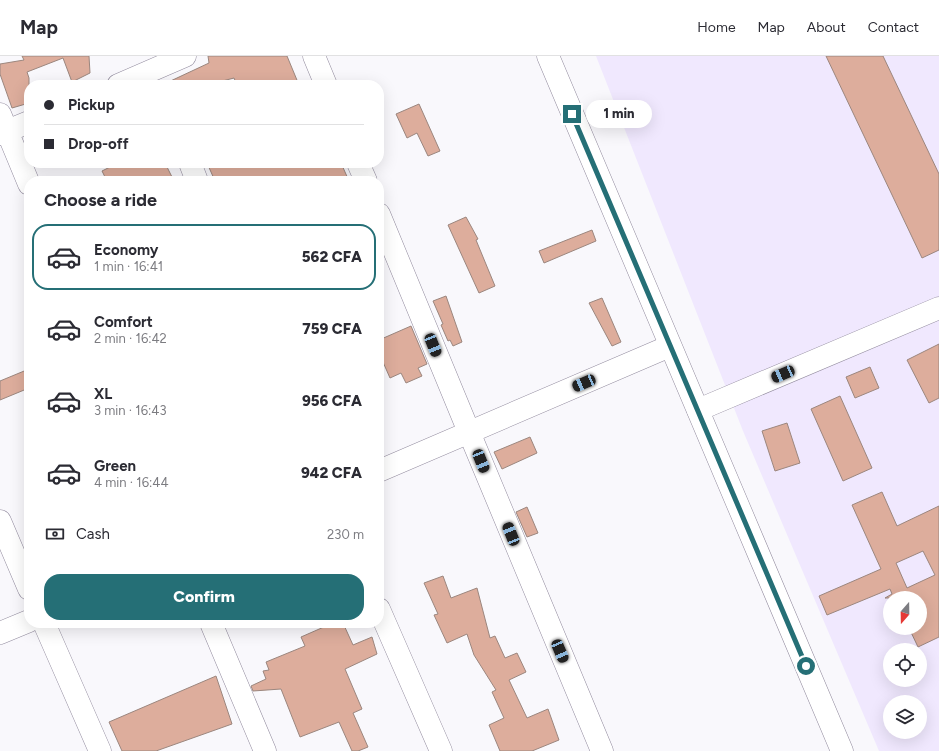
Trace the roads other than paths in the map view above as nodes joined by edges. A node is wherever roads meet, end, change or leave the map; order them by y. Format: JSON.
{"nodes":[{"id":1,"x":185,"y":56,"type":"edge"},
{"id":2,"x":314,"y":56,"type":"edge"},
{"id":3,"x":548,"y":56,"type":"edge"},
{"id":4,"x":151,"y":71,"type":"edge"},
{"id":5,"x":130,"y":80,"type":"edge"},
{"id":6,"x":324,"y":80,"type":"edge"},
{"id":7,"x":24,"y":123,"type":"edge"},
{"id":8,"x":2,"y":127,"type":"edge"},
{"id":9,"x":25,"y":176,"type":"edge"},
{"id":10,"x":384,"y":226,"type":"edge"},
{"id":11,"x":939,"y":308,"type":"edge"},
{"id":12,"x":670,"y":346,"type":"junction"},
{"id":13,"x":698,"y":410,"type":"junction"},
{"id":14,"x":468,"y":432,"type":"junction"},
{"id":15,"x":384,"y":469,"type":"edge"},
{"id":16,"x":0,"y":521,"type":"edge"},
{"id":17,"x":24,"y":577,"type":"edge"},
{"id":18,"x":384,"y":620,"type":"edge"},
{"id":19,"x":24,"y":623,"type":"edge"},
{"id":20,"x":46,"y":628,"type":"edge"},
{"id":21,"x":213,"y":628,"type":"edge"},
{"id":22,"x":0,"y":633,"type":"edge"},
{"id":23,"x":100,"y":751,"type":"edge"},
{"id":24,"x":265,"y":751,"type":"edge"},
{"id":25,"x":442,"y":751,"type":"edge"},
{"id":26,"x":602,"y":751,"type":"edge"},
{"id":27,"x":842,"y":751,"type":"edge"}],
"edges":[{"from":1,"to":4,"type":"street"},
{"from":2,"to":6,"type":"street"},
{"from":3,"to":12,"type":"street"},
{"from":4,"to":5,"type":"street"},
{"from":7,"to":8,"type":"street"},
{"from":8,"to":9,"type":"street"},
{"from":10,"to":14,"type":"street"},
{"from":11,"to":13,"type":"street"},
{"from":12,"to":13,"type":"street"},
{"from":12,"to":14,"type":"street"},
{"from":13,"to":27,"type":"street"},
{"from":14,"to":15,"type":"street"},
{"from":14,"to":26,"type":"street"},
{"from":16,"to":17,"type":"street"},
{"from":18,"to":25,"type":"street"},
{"from":19,"to":22,"type":"street"},
{"from":20,"to":23,"type":"street"},
{"from":21,"to":24,"type":"street"}]}
